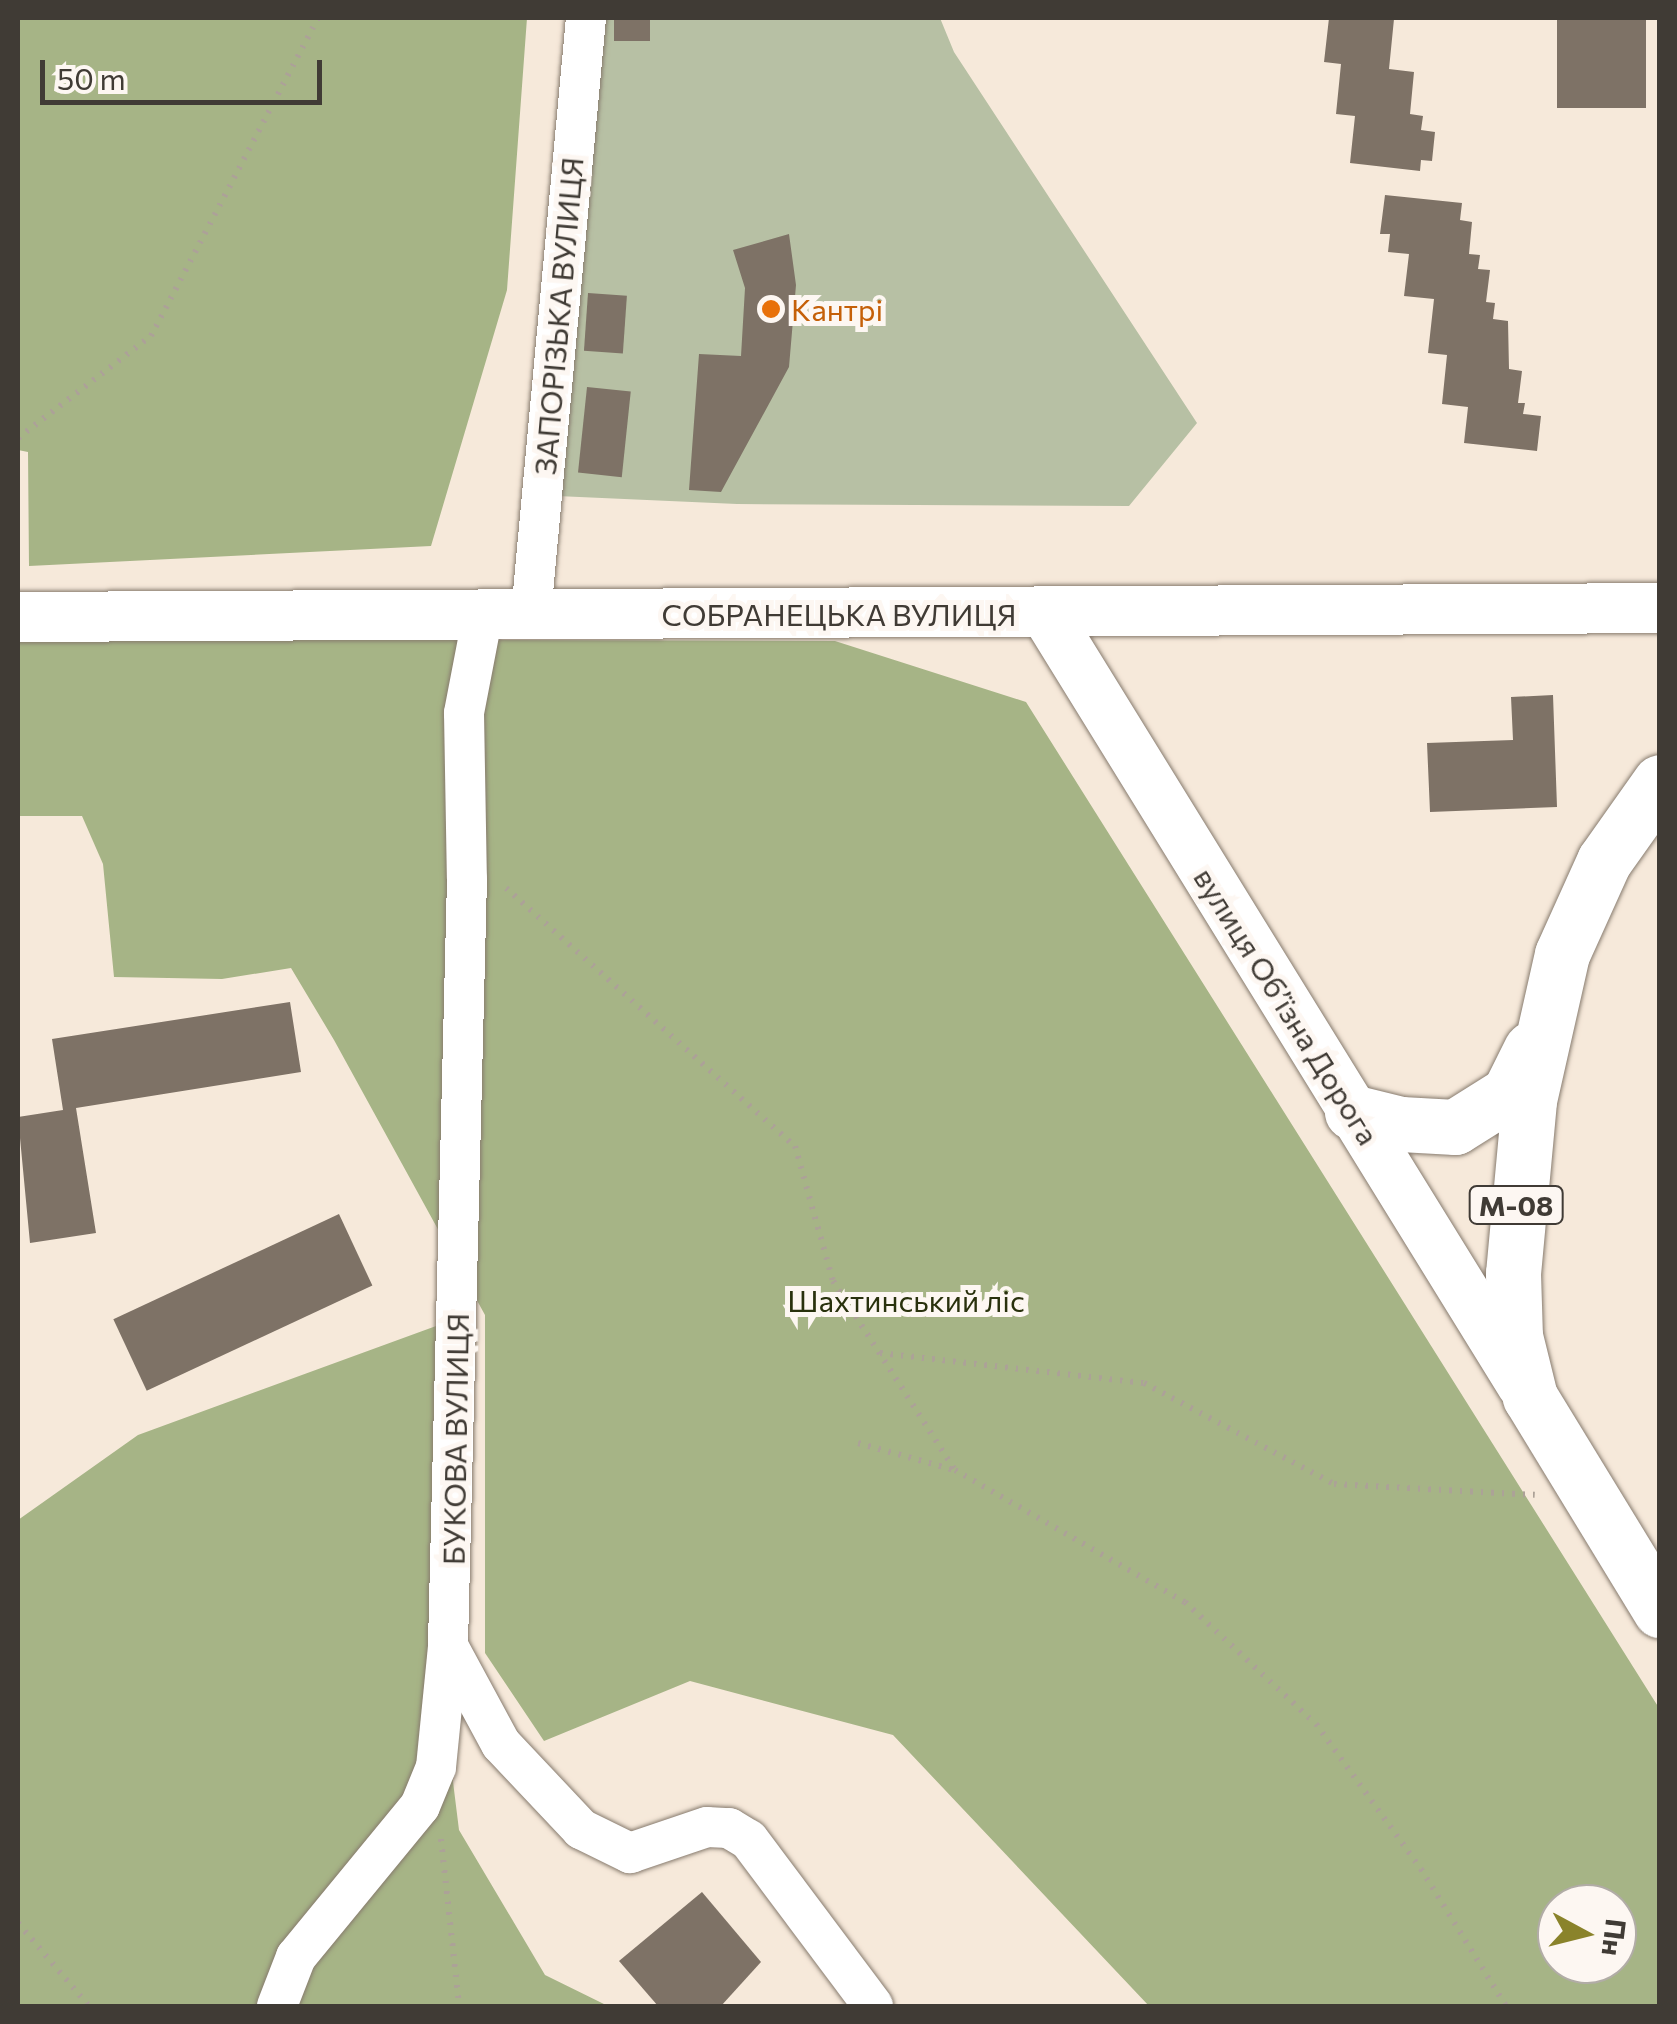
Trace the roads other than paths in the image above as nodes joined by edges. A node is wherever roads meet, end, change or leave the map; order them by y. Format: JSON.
{"nodes":[{"id":1,"x":586,"y":18,"type":"edge"},
{"id":2,"x":1660,"y":608,"type":"edge"},
{"id":3,"x":507,"y":614,"type":"junction"},
{"id":4,"x":1046,"y":614,"type":"junction"},
{"id":5,"x":18,"y":617,"type":"edge"},
{"id":6,"x":1660,"y":782,"type":"edge"},
{"id":7,"x":1544,"y":1013,"type":"junction"},
{"id":8,"x":1352,"y":1112,"type":"junction"},
{"id":9,"x":1530,"y":1397,"type":"junction"},
{"id":10,"x":1660,"y":1610,"type":"edge"},
{"id":11,"x":448,"y":1646,"type":"junction"},
{"id":12,"x":501,"y":1744,"type":"junction"},
{"id":13,"x":436,"y":1766,"type":"junction"},
{"id":14,"x":277,"y":2006,"type":"edge"},
{"id":15,"x":874,"y":2006,"type":"edge"}],
"edges":[{"from":1,"to":3,"type":"street","name":"ЗАПОРІЗЬКА ВУЛИЦЯ"},
{"from":2,"to":4,"type":"main road","name":"СОБРАНЕЦЬКА ВУЛИЦЯ"},
{"from":3,"to":4,"type":"main road","name":"СОБРАНЕЦЬКА ВУЛИЦЯ"},
{"from":3,"to":5,"type":"main road","name":"СОБРАНЕЦЬКА ВУЛИЦЯ"},
{"from":3,"to":11,"type":"street","name":"БУКОВА ВУЛИЦЯ"},
{"from":4,"to":8,"type":"main road","name":"вулиця Обʼїзна Дорога"},
{"from":6,"to":7,"type":"highway","name":"вулиця Обʼїзна Дорога","number":"М-08"},
{"from":7,"to":8,"type":"highway"},
{"from":7,"to":9,"type":"highway","name":"вулиця Обʼїзна Дорога","number":"М-08"},
{"from":8,"to":9,"type":"main road","name":"вулиця Обʼїзна Дорога"},
{"from":9,"to":10,"type":"highway","name":"вулиця Обʼїзна Дорога","number":"М-08"},
{"from":11,"to":12,"type":"street","name":"БУКОВА ВУЛИЦЯ"},
{"from":11,"to":13,"type":"street"},
{"from":12,"to":13,"type":"street"},
{"from":12,"to":15,"type":"street","name":"БУКОВА ВУЛИЦЯ"},
{"from":13,"to":14,"type":"street"}]}
